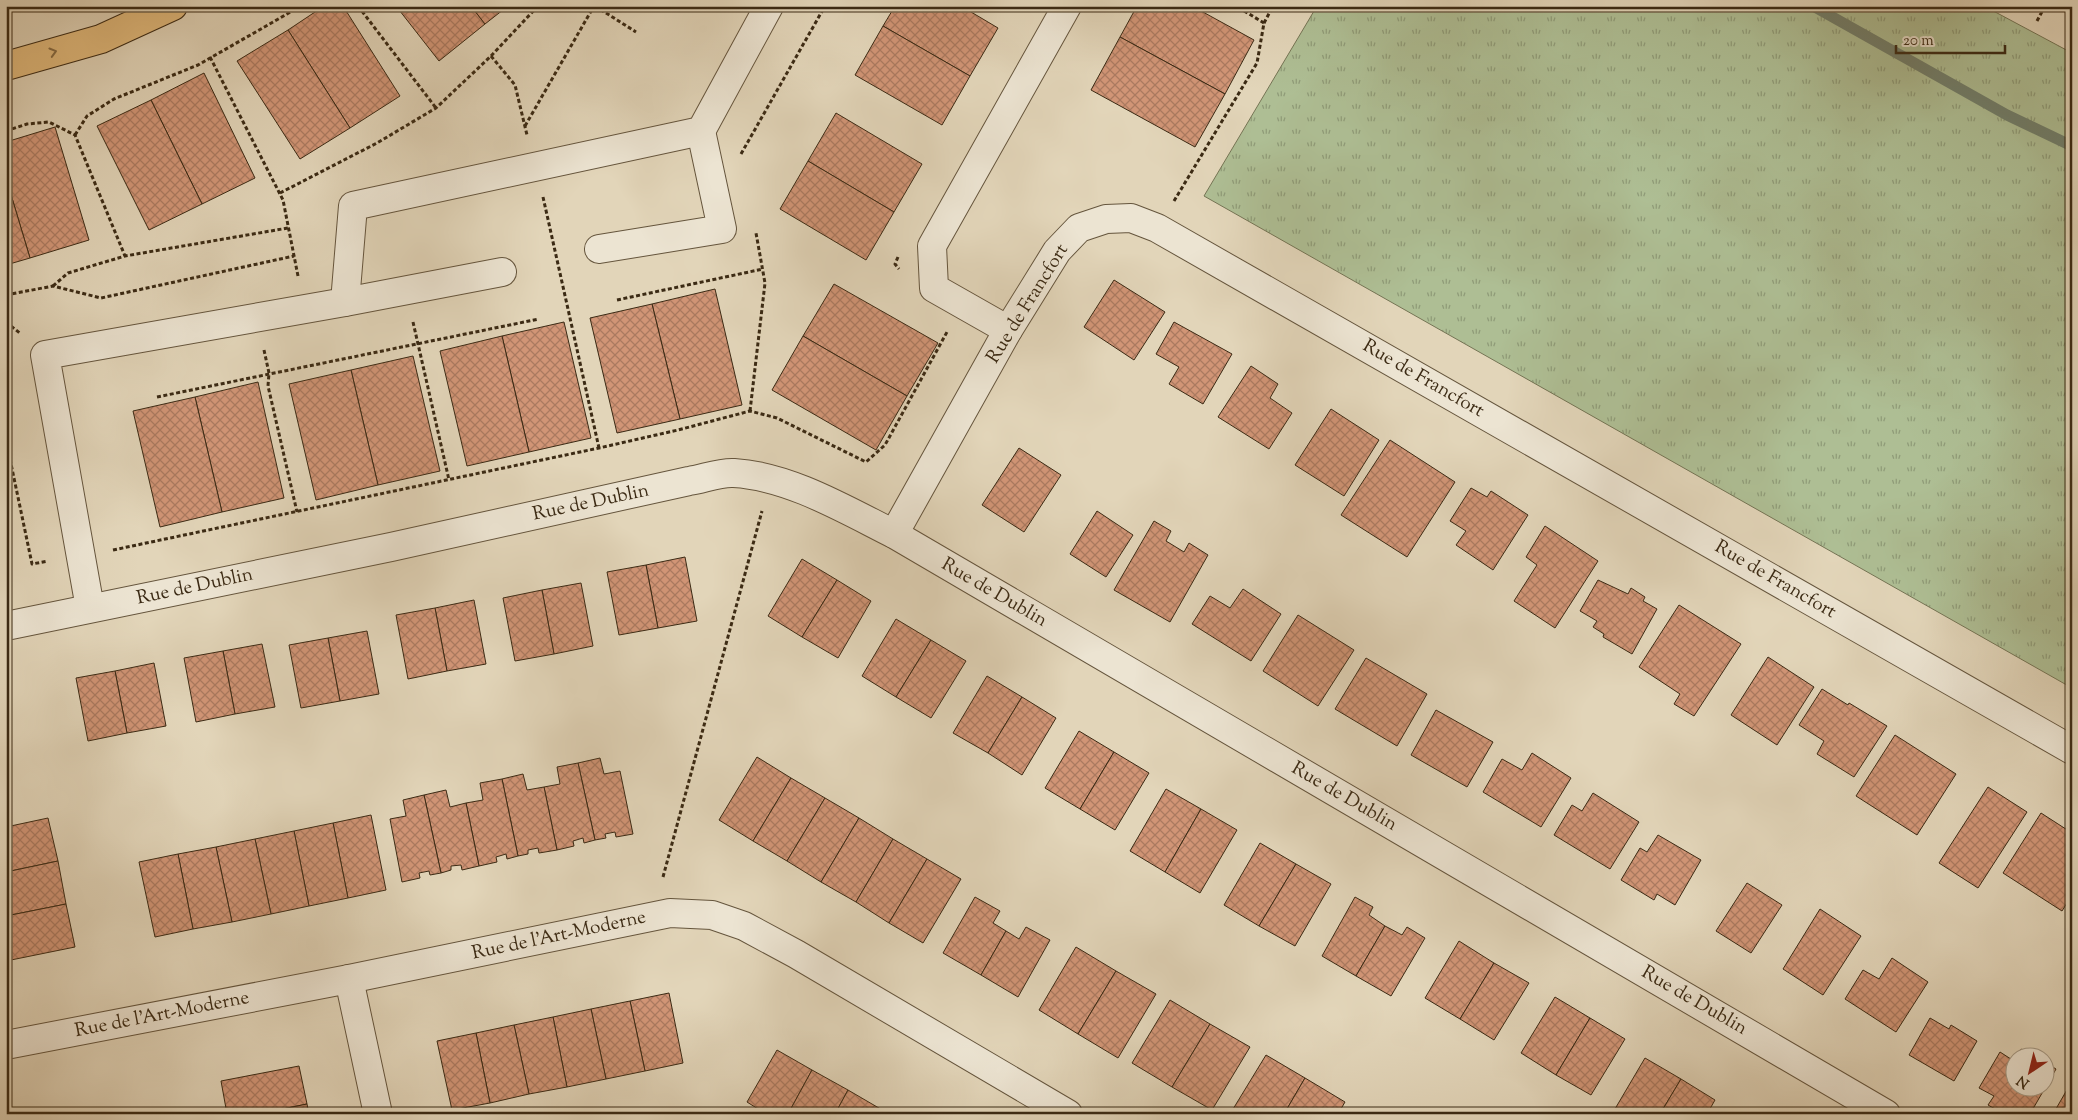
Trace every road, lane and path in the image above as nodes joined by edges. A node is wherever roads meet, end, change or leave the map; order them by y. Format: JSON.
{"nodes":[{"id":1,"x":173,"y":6,"type":"edge"},
{"id":2,"x":301,"y":6,"type":"edge"},
{"id":3,"x":358,"y":6,"type":"edge"},
{"id":4,"x":538,"y":6,"type":"edge"},
{"id":5,"x":594,"y":6,"type":"edge"},
{"id":6,"x":769,"y":6,"type":"edge"},
{"id":7,"x":825,"y":6,"type":"edge"},
{"id":8,"x":1067,"y":6,"type":"edge"},
{"id":9,"x":1236,"y":6,"type":"edge"},
{"id":10,"x":1273,"y":6,"type":"edge"},
{"id":11,"x":2045,"y":6,"type":"edge"},
{"id":12,"x":2037,"y":21,"type":"dead end"},
{"id":13,"x":1264,"y":23,"type":"junction"},
{"id":14,"x":636,"y":32,"type":"dead end"},
{"id":15,"x":491,"y":56,"type":"junction"},
{"id":16,"x":210,"y":57,"type":"junction"},
{"id":17,"x":6,"y":66,"type":"edge"},
{"id":18,"x":436,"y":108,"type":"junction"},
{"id":19,"x":525,"y":126,"type":"junction"},
{"id":20,"x":703,"y":126,"type":"junction"},
{"id":21,"x":6,"y":131,"type":"edge"},
{"id":22,"x":75,"y":135,"type":"junction"},
{"id":23,"x":741,"y":154,"type":"junction"},
{"id":24,"x":743,"y":164,"type":"dead end"},
{"id":25,"x":535,"y":167,"type":"junction"},
{"id":26,"x":280,"y":193,"type":"junction"},
{"id":27,"x":288,"y":228,"type":"junction"},
{"id":28,"x":1157,"y":228,"type":"junction"},
{"id":29,"x":756,"y":231,"type":"dead end"},
{"id":30,"x":599,"y":249,"type":"dead end"},
{"id":31,"x":899,"y":255,"type":"dead end"},
{"id":32,"x":125,"y":256,"type":"junction"},
{"id":33,"x":294,"y":256,"type":"junction"},
{"id":34,"x":763,"y":269,"type":"junction"},
{"id":35,"x":502,"y":272,"type":"dead end"},
{"id":36,"x":901,"y":272,"type":"dead end"},
{"id":37,"x":53,"y":286,"type":"junction"},
{"id":38,"x":406,"y":290,"type":"junction"},
{"id":39,"x":6,"y":295,"type":"edge"},
{"id":40,"x":617,"y":300,"type":"dead end"},
{"id":41,"x":345,"y":302,"type":"junction"},
{"id":42,"x":306,"y":308,"type":"junction"},
{"id":43,"x":257,"y":317,"type":"junction"},
{"id":44,"x":539,"y":319,"type":"dead end"},
{"id":45,"x":949,"y":328,"type":"dead end"},
{"id":46,"x":1008,"y":330,"type":"junction"},
{"id":47,"x":418,"y":343,"type":"junction"},
{"id":48,"x":269,"y":373,"type":"junction"},
{"id":49,"x":157,"y":397,"type":"dead end"},
{"id":50,"x":750,"y":411,"type":"junction"},
{"id":51,"x":6,"y":440,"type":"edge"},
{"id":52,"x":599,"y":448,"type":"junction"},
{"id":53,"x":770,"y":479,"type":"junction"},
{"id":54,"x":449,"y":480,"type":"junction"},
{"id":55,"x":297,"y":512,"type":"junction"},
{"id":56,"x":894,"y":534,"type":"junction"},
{"id":57,"x":81,"y":556,"type":"junction"},
{"id":58,"x":90,"y":608,"type":"junction"},
{"id":59,"x":6,"y":626,"type":"edge"},
{"id":60,"x":2072,"y":750,"type":"edge"},
{"id":61,"x":664,"y":877,"type":"dead end"},
{"id":62,"x":349,"y":979,"type":"junction"},
{"id":63,"x":6,"y":1046,"type":"edge"},
{"id":64,"x":378,"y":1114,"type":"edge"},
{"id":65,"x":1068,"y":1114,"type":"edge"},
{"id":66,"x":1886,"y":1114,"type":"edge"}],
"edges":[{"from":17,"to":1,"type":"main road","one_way":true},
{"from":2,"to":16,"type":"path"},
{"from":3,"to":18,"type":"path"},
{"from":4,"to":15,"type":"path"},
{"from":5,"to":14,"type":"path"},
{"from":5,"to":19,"type":"path"},
{"from":6,"to":20,"type":"street"},
{"from":7,"to":23,"type":"path"},
{"from":8,"to":46,"type":"street"},
{"from":9,"to":13,"type":"path"},
{"from":10,"to":13,"type":"path"},
{"from":11,"to":12,"type":"path"},
{"from":13,"to":28,"type":"path"},
{"from":15,"to":18,"type":"path"},
{"from":15,"to":19,"type":"path"},
{"from":16,"to":22,"type":"path"},
{"from":16,"to":26,"type":"path"},
{"from":18,"to":26,"type":"path"},
{"from":19,"to":25,"type":"path"},
{"from":20,"to":23,"type":"path"},
{"from":20,"to":25,"type":"street"},
{"from":20,"to":30,"type":"street"},
{"from":21,"to":22,"type":"path"},
{"from":22,"to":32,"type":"path"},
{"from":23,"to":24,"type":"path"},
{"from":25,"to":41,"type":"street"},
{"from":25,"to":52,"type":"path"},
{"from":26,"to":27,"type":"path"},
{"from":27,"to":32,"type":"path"},
{"from":27,"to":33,"type":"path"},
{"from":28,"to":46,"type":"street","name":"Rue de Francfort"},
{"from":28,"to":60,"type":"street","name":"Rue de Francfort"},
{"from":29,"to":34,"type":"path"},
{"from":31,"to":36,"type":"path"},
{"from":32,"to":37,"type":"path"},
{"from":33,"to":37,"type":"path"},
{"from":33,"to":42,"type":"path"},
{"from":34,"to":40,"type":"path"},
{"from":34,"to":50,"type":"path"},
{"from":35,"to":38,"type":"street"},
{"from":37,"to":39,"type":"path"},
{"from":38,"to":41,"type":"street"},
{"from":38,"to":47,"type":"path"},
{"from":41,"to":42,"type":"street"},
{"from":42,"to":43,"type":"street"},
{"from":43,"to":48,"type":"path"},
{"from":43,"to":57,"type":"street"},
{"from":44,"to":47,"type":"path"},
{"from":45,"to":50,"type":"path"},
{"from":46,"to":56,"type":"street","name":"Rue de Francfort"},
{"from":47,"to":48,"type":"path"},
{"from":47,"to":54,"type":"path"},
{"from":48,"to":49,"type":"path"},
{"from":48,"to":55,"type":"path"},
{"from":50,"to":52,"type":"path"},
{"from":51,"to":57,"type":"path"},
{"from":52,"to":54,"type":"path"},
{"from":53,"to":56,"type":"street","name":"Rue de Dublin"},
{"from":53,"to":58,"type":"street","name":"Rue de Dublin"},
{"from":53,"to":61,"type":"path"},
{"from":54,"to":55,"type":"path"},
{"from":55,"to":57,"type":"path"},
{"from":56,"to":66,"type":"street","name":"Rue de Dublin"},
{"from":57,"to":58,"type":"street"},
{"from":58,"to":59,"type":"street","name":"Rue de Dublin"},
{"from":62,"to":63,"type":"street","name":"Rue de l'Art-Moderne"},
{"from":62,"to":64,"type":"street"},
{"from":62,"to":65,"type":"street","name":"Rue de l'Art-Moderne"}]}
